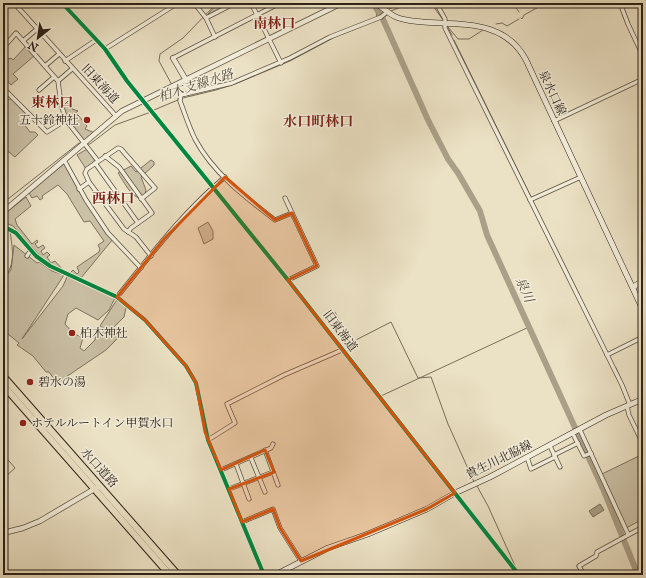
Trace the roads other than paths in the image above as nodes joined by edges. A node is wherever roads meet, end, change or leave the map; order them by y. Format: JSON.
{"nodes":[{"id":1,"x":14,"y":3,"type":"edge"},
{"id":2,"x":62,"y":3,"type":"edge"},
{"id":3,"x":178,"y":3,"type":"edge"},
{"id":4,"x":194,"y":3,"type":"edge"},
{"id":5,"x":235,"y":3,"type":"edge"},
{"id":6,"x":251,"y":3,"type":"edge"},
{"id":7,"x":280,"y":3,"type":"edge"},
{"id":8,"x":342,"y":3,"type":"edge"},
{"id":9,"x":376,"y":3,"type":"edge"},
{"id":10,"x":436,"y":3,"type":"edge"},
{"id":11,"x":620,"y":3,"type":"edge"},
{"id":12,"x":387,"y":12,"type":"junction"},
{"id":13,"x":258,"y":15,"type":"junction"},
{"id":14,"x":206,"y":18,"type":"junction"},
{"id":15,"x":445,"y":24,"type":"junction"},
{"id":16,"x":37,"y":29,"type":"junction"},
{"id":17,"x":215,"y":37,"type":"junction"},
{"id":18,"x":269,"y":39,"type":"junction"},
{"id":19,"x":96,"y":40,"type":"junction"},
{"id":20,"x":23,"y":41,"type":"junction"},
{"id":21,"x":3,"y":48,"type":"edge"},
{"id":22,"x":105,"y":49,"type":"junction"},
{"id":23,"x":59,"y":54,"type":"junction"},
{"id":24,"x":643,"y":56,"type":"edge"},
{"id":25,"x":173,"y":58,"type":"joint"},
{"id":26,"x":65,"y":61,"type":"junction"},
{"id":27,"x":281,"y":63,"type":"junction"},
{"id":28,"x":45,"y":66,"type":"junction"},
{"id":29,"x":72,"y":69,"type":"junction"},
{"id":30,"x":54,"y":77,"type":"junction"},
{"id":31,"x":643,"y":79,"type":"edge"},
{"id":32,"x":186,"y":80,"type":"junction"},
{"id":33,"x":58,"y":81,"type":"junction"},
{"id":34,"x":175,"y":85,"type":"junction"},
{"id":35,"x":3,"y":88,"type":"edge"},
{"id":36,"x":39,"y":90,"type":"dead end"},
{"id":37,"x":181,"y":95,"type":"junction"},
{"id":38,"x":143,"y":101,"type":"junction"},
{"id":39,"x":116,"y":116,"type":"junction"},
{"id":40,"x":66,"y":120,"type":"junction"},
{"id":41,"x":554,"y":121,"type":"junction"},
{"id":42,"x":85,"y":143,"type":"junction"},
{"id":43,"x":105,"y":156,"type":"junction"},
{"id":44,"x":64,"y":160,"type":"junction"},
{"id":45,"x":96,"y":162,"type":"junction"},
{"id":46,"x":224,"y":177,"type":"junction"},
{"id":47,"x":581,"y":177,"type":"junction"},
{"id":48,"x":89,"y":182,"type":"junction"},
{"id":49,"x":213,"y":186,"type":"junction"},
{"id":50,"x":79,"y":189,"type":"junction"},
{"id":51,"x":285,"y":198,"type":"dead end"},
{"id":52,"x":142,"y":199,"type":"junction"},
{"id":53,"x":530,"y":200,"type":"junction"},
{"id":54,"x":3,"y":212,"type":"edge"},
{"id":55,"x":292,"y":212,"type":"junction"},
{"id":56,"x":138,"y":223,"type":"junction"},
{"id":57,"x":3,"y":226,"type":"edge"},
{"id":58,"x":128,"y":232,"type":"junction"},
{"id":59,"x":31,"y":250,"type":"junction"},
{"id":60,"x":27,"y":256,"type":"dead end"},
{"id":61,"x":151,"y":256,"type":"junction"},
{"id":62,"x":141,"y":268,"type":"junction"},
{"id":63,"x":288,"y":280,"type":"junction"},
{"id":64,"x":643,"y":281,"type":"edge"},
{"id":65,"x":633,"y":287,"type":"junction"},
{"id":66,"x":117,"y":297,"type":"junction"},
{"id":67,"x":643,"y":310,"type":"edge"},
{"id":68,"x":643,"y":337,"type":"edge"},
{"id":69,"x":342,"y":350,"type":"junction"},
{"id":70,"x":607,"y":355,"type":"junction"},
{"id":71,"x":3,"y":376,"type":"edge"},
{"id":72,"x":3,"y":385,"type":"edge"},
{"id":73,"x":643,"y":399,"type":"edge"},
{"id":74,"x":628,"y":406,"type":"junction"},
{"id":75,"x":580,"y":430,"type":"junction"},
{"id":76,"x":573,"y":434,"type":"junction"},
{"id":77,"x":208,"y":440,"type":"junction"},
{"id":78,"x":578,"y":443,"type":"junction"},
{"id":79,"x":273,"y":444,"type":"dead end"},
{"id":80,"x":643,"y":444,"type":"edge"},
{"id":81,"x":550,"y":446,"type":"junction"},
{"id":82,"x":265,"y":450,"type":"junction"},
{"id":83,"x":591,"y":453,"type":"junction"},
{"id":84,"x":555,"y":456,"type":"junction"},
{"id":85,"x":527,"y":457,"type":"junction"},
{"id":86,"x":251,"y":458,"type":"junction"},
{"id":87,"x":236,"y":464,"type":"junction"},
{"id":88,"x":560,"y":467,"type":"dead end"},
{"id":89,"x":221,"y":470,"type":"junction"},
{"id":90,"x":273,"y":472,"type":"junction"},
{"id":91,"x":259,"y":478,"type":"junction"},
{"id":92,"x":244,"y":484,"type":"junction"},
{"id":93,"x":278,"y":485,"type":"dead end"},
{"id":94,"x":97,"y":487,"type":"junction"},
{"id":95,"x":229,"y":489,"type":"junction"},
{"id":96,"x":265,"y":492,"type":"dead end"},
{"id":97,"x":455,"y":493,"type":"junction"},
{"id":98,"x":249,"y":499,"type":"dead end"},
{"id":99,"x":242,"y":522,"type":"junction"},
{"id":100,"x":643,"y":527,"type":"edge"},
{"id":101,"x":3,"y":533,"type":"edge"},
{"id":102,"x":627,"y":535,"type":"junction"},
{"id":103,"x":301,"y":561,"type":"junction"},
{"id":104,"x":170,"y":575,"type":"edge"},
{"id":105,"x":178,"y":575,"type":"edge"},
{"id":106,"x":264,"y":575,"type":"edge"},
{"id":107,"x":275,"y":575,"type":"edge"},
{"id":108,"x":519,"y":575,"type":"edge"},
{"id":109,"x":584,"y":575,"type":"edge"}],
"edges":[{"from":1,"to":16,"type":"street","name":"旧東海道"},
{"from":2,"to":19,"type":"street"},
{"from":3,"to":22,"type":"street"},
{"from":4,"to":14,"type":"street"},
{"from":5,"to":14,"type":"street"},
{"from":6,"to":13,"type":"street"},
{"from":7,"to":13,"type":"street"},
{"from":8,"to":18,"type":"street"},
{"from":9,"to":12,"type":"main road","name":"泉水口線"},
{"from":10,"to":15,"type":"street"},
{"from":11,"to":24,"type":"street"},
{"from":12,"to":15,"type":"main road","name":"泉水口線"},
{"from":12,"to":27,"type":"street"},
{"from":13,"to":17,"type":"street"},
{"from":13,"to":18,"type":"street"},
{"from":14,"to":17,"type":"street"},
{"from":15,"to":41,"type":"main road","name":"泉水口線"},
{"from":15,"to":53,"type":"street"},
{"from":16,"to":20,"type":"street"},
{"from":16,"to":23,"type":"street","name":"旧東海道"},
{"from":17,"to":25,"type":"street"},
{"from":18,"to":27,"type":"street"},
{"from":18,"to":32,"type":"street"},
{"from":19,"to":22,"type":"street"},
{"from":19,"to":26,"type":"street"},
{"from":20,"to":21,"type":"street"},
{"from":20,"to":28,"type":"street"},
{"from":22,"to":38,"type":"street"},
{"from":23,"to":26,"type":"street","name":"旧東海道"},
{"from":23,"to":28,"type":"street"},
{"from":25,"to":32,"type":"street"},
{"from":26,"to":29,"type":"street","name":"旧東海道"},
{"from":27,"to":37,"type":"street"},
{"from":28,"to":30,"type":"street"},
{"from":29,"to":33,"type":"street"},
{"from":29,"to":39,"type":"street","name":"旧東海道"},
{"from":30,"to":33,"type":"street"},
{"from":30,"to":36,"type":"street"},
{"from":31,"to":41,"type":"street"},
{"from":32,"to":34,"type":"street"},
{"from":33,"to":40,"type":"street"},
{"from":34,"to":37,"type":"street"},
{"from":34,"to":38,"type":"street"},
{"from":35,"to":40,"type":"street"},
{"from":37,"to":46,"type":"street"},
{"from":38,"to":39,"type":"street","name":"旧東海道"},
{"from":38,"to":49,"type":"street","name":"旧東海道"},
{"from":39,"to":42,"type":"street"},
{"from":40,"to":42,"type":"street"},
{"from":41,"to":47,"type":"main road","name":"泉水口線"},
{"from":42,"to":44,"type":"street"},
{"from":42,"to":45,"type":"street"},
{"from":43,"to":45,"type":"street"},
{"from":43,"to":52,"type":"street"},
{"from":43,"to":52,"type":"street"},
{"from":44,"to":50,"type":"street"},
{"from":44,"to":54,"type":"street"},
{"from":45,"to":48,"type":"street"},
{"from":45,"to":56,"type":"street"},
{"from":46,"to":49,"type":"street"},
{"from":46,"to":55,"type":"street"},
{"from":47,"to":53,"type":"street"},
{"from":47,"to":65,"type":"main road","name":"泉水口線"},
{"from":48,"to":50,"type":"street"},
{"from":48,"to":58,"type":"street"},
{"from":49,"to":61,"type":"street"},
{"from":49,"to":63,"type":"street","name":"旧東海道"},
{"from":50,"to":62,"type":"street"},
{"from":51,"to":55,"type":"street"},
{"from":52,"to":56,"type":"street"},
{"from":53,"to":70,"type":"street"},
{"from":55,"to":63,"type":"street"},
{"from":56,"to":58,"type":"street"},
{"from":57,"to":59,"type":"street"},
{"from":58,"to":61,"type":"street"},
{"from":59,"to":60,"type":"street"},
{"from":59,"to":66,"type":"street"},
{"from":61,"to":62,"type":"street"},
{"from":62,"to":66,"type":"street"},
{"from":63,"to":69,"type":"street","name":"旧東海道"},
{"from":64,"to":65,"type":"main road"},
{"from":65,"to":67,"type":"main road"},
{"from":66,"to":77,"type":"street"},
{"from":68,"to":70,"type":"street"},
{"from":69,"to":77,"type":"street"},
{"from":69,"to":97,"type":"street","name":"旧東海道"},
{"from":70,"to":74,"type":"street"},
{"from":71,"to":94,"type":"highway","name":"水口道路"},
{"from":72,"to":94,"type":"highway","name":"水口道路"},
{"from":73,"to":74,"type":"main road","name":"貴生川北脇線"},
{"from":74,"to":75,"type":"main road","name":"貴生川北脇線"},
{"from":74,"to":80,"type":"street"},
{"from":75,"to":76,"type":"main road","name":"貴生川北脇線"},
{"from":75,"to":83,"type":"street"},
{"from":76,"to":78,"type":"street"},
{"from":76,"to":81,"type":"main road","name":"貴生川北脇線"},
{"from":77,"to":89,"type":"street"},
{"from":78,"to":83,"type":"street"},
{"from":78,"to":84,"type":"street"},
{"from":79,"to":82,"type":"street"},
{"from":81,"to":84,"type":"street"},
{"from":81,"to":85,"type":"main road","name":"貴生川北脇線"},
{"from":82,"to":86,"type":"street"},
{"from":82,"to":90,"type":"street"},
{"from":83,"to":102,"type":"street"},
{"from":84,"to":85,"type":"street"},
{"from":84,"to":88,"type":"street"},
{"from":85,"to":97,"type":"main road","name":"貴生川北脇線"},
{"from":86,"to":87,"type":"street"},
{"from":86,"to":91,"type":"street"},
{"from":87,"to":89,"type":"street"},
{"from":87,"to":92,"type":"street"},
{"from":89,"to":95,"type":"street"},
{"from":90,"to":91,"type":"street"},
{"from":90,"to":93,"type":"street"},
{"from":91,"to":92,"type":"street"},
{"from":91,"to":96,"type":"street"},
{"from":92,"to":95,"type":"street"},
{"from":92,"to":98,"type":"street"},
{"from":94,"to":101,"type":"street"},
{"from":94,"to":104,"type":"highway","name":"水口道路"},
{"from":94,"to":105,"type":"highway","name":"水口道路"},
{"from":95,"to":99,"type":"street"},
{"from":97,"to":103,"type":"main road","name":"貴生川北脇線"},
{"from":97,"to":108,"type":"street","name":"旧東海道"},
{"from":99,"to":103,"type":"street"},
{"from":99,"to":106,"type":"street"},
{"from":100,"to":102,"type":"street"},
{"from":102,"to":109,"type":"street"},
{"from":103,"to":107,"type":"main road","name":"貴生川北脇線"}]}
